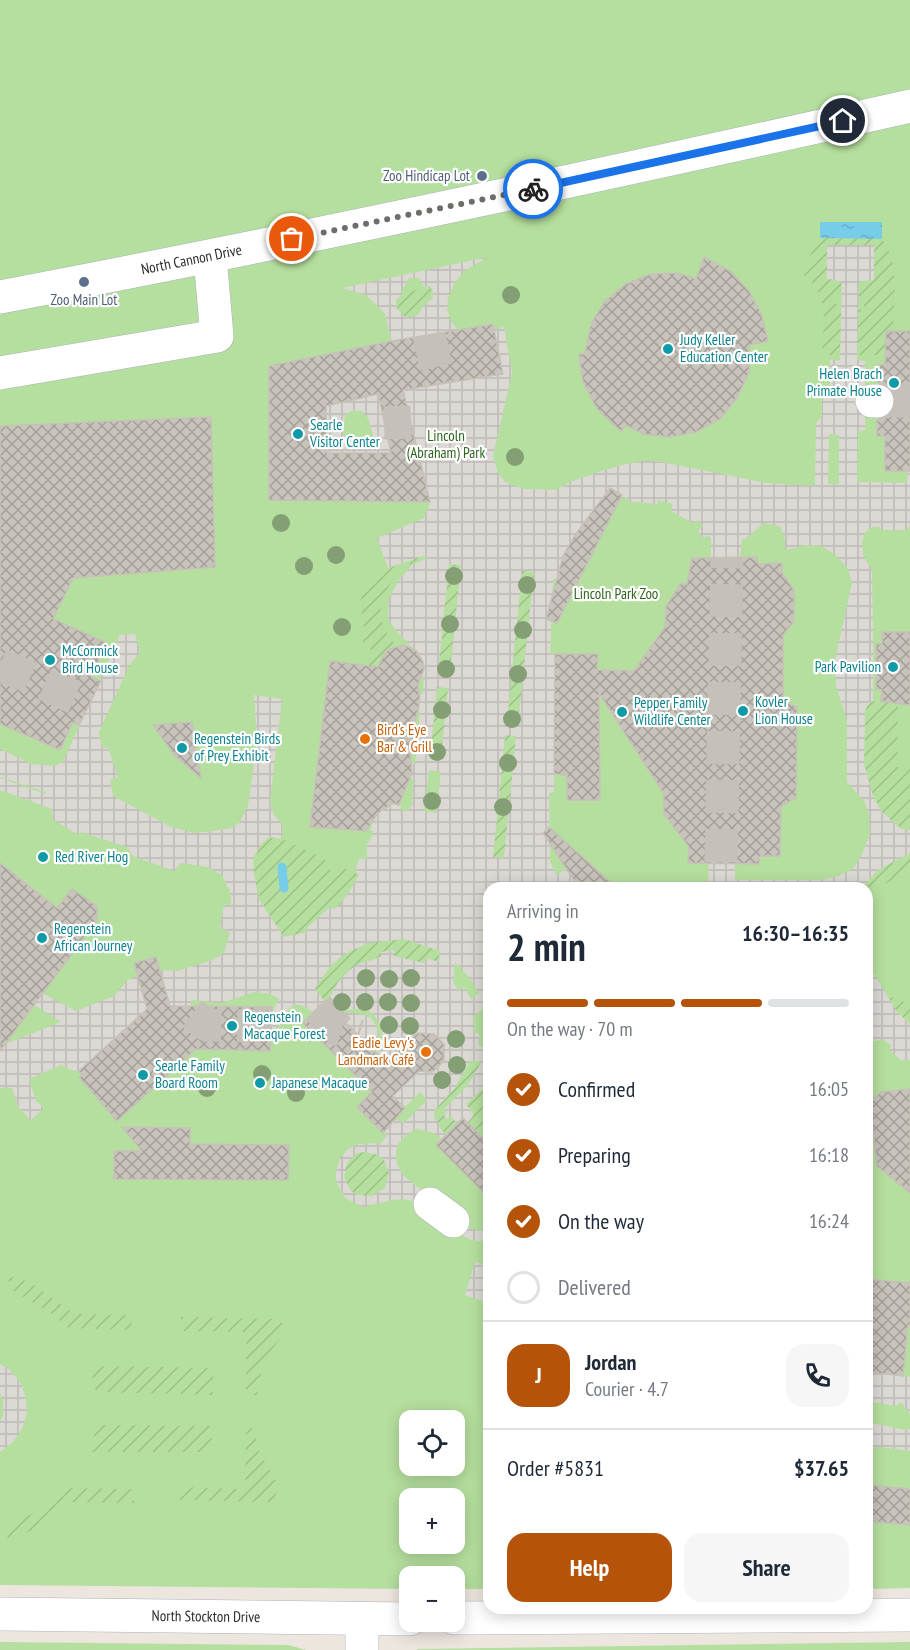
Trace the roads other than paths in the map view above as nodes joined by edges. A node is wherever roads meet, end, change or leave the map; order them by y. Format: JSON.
{"nodes":[{"id":1,"x":910,"y":106,"type":"edge"},
{"id":2,"x":210,"y":257,"type":"junction"},
{"id":3,"x":0,"y":297,"type":"edge"},
{"id":4,"x":0,"y":373,"type":"edge"},
{"id":5,"x":0,"y":1614,"type":"edge"},
{"id":6,"x":910,"y":1615,"type":"edge"},
{"id":7,"x":465,"y":1618,"type":"edge"},
{"id":8,"x":399,"y":1623,"type":"edge"},
{"id":9,"x":362,"y":1635,"type":"edge"}],
"edges":[{"from":1,"to":2,"type":"street","name":"North Cannon Drive"},
{"from":2,"to":3,"type":"street","name":"North Cannon Drive"},
{"from":2,"to":4,"type":"street"},
{"from":5,"to":9,"type":"street","name":"North Stockton Drive"},
{"from":6,"to":7,"type":"street"},
{"from":8,"to":9,"type":"street","name":"North Stockton Drive"}]}
